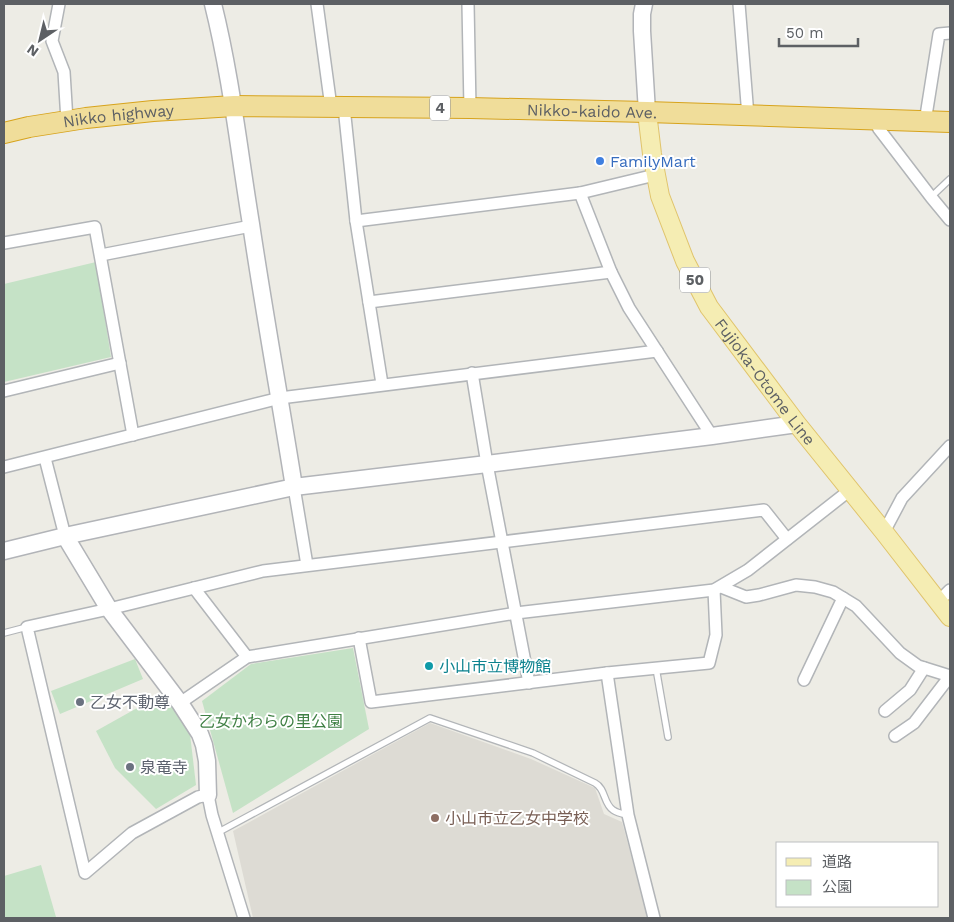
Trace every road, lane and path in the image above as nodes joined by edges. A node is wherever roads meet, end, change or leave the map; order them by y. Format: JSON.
{"nodes":[{"id":1,"x":59,"y":4,"type":"edge"},
{"id":2,"x":213,"y":4,"type":"edge"},
{"id":3,"x":317,"y":4,"type":"edge"},
{"id":4,"x":468,"y":4,"type":"edge"},
{"id":5,"x":644,"y":4,"type":"edge"},
{"id":6,"x":739,"y":4,"type":"edge"},
{"id":7,"x":950,"y":33,"type":"edge"},
{"id":8,"x":234,"y":106,"type":"junction"},
{"id":9,"x":337,"y":107,"type":"junction"},
{"id":10,"x":470,"y":108,"type":"junction"},
{"id":11,"x":647,"y":112,"type":"junction"},
{"id":12,"x":748,"y":116,"type":"junction"},
{"id":13,"x":67,"y":121,"type":"junction"},
{"id":14,"x":875,"y":121,"type":"junction"},
{"id":15,"x":925,"y":122,"type":"junction"},
{"id":16,"x":950,"y":122,"type":"edge"},
{"id":17,"x":4,"y":133,"type":"edge"},
{"id":18,"x":655,"y":175,"type":"junction"},
{"id":19,"x":950,"y":179,"type":"edge"},
{"id":20,"x":580,"y":194,"type":"junction"},
{"id":21,"x":931,"y":197,"type":"junction"},
{"id":22,"x":950,"y":220,"type":"edge"},
{"id":23,"x":356,"y":221,"type":"junction"},
{"id":24,"x":251,"y":226,"type":"junction"},
{"id":25,"x":4,"y":243,"type":"edge"},
{"id":26,"x":100,"y":255,"type":"junction"},
{"id":27,"x":611,"y":272,"type":"junction"},
{"id":28,"x":369,"y":302,"type":"junction"},
{"id":29,"x":657,"y":351,"type":"junction"},
{"id":30,"x":120,"y":363,"type":"junction"},
{"id":31,"x":472,"y":373,"type":"junction"},
{"id":32,"x":382,"y":384,"type":"junction"},
{"id":33,"x":4,"y":391,"type":"edge"},
{"id":34,"x":280,"y":398,"type":"junction"},
{"id":35,"x":797,"y":424,"type":"junction"},
{"id":36,"x":133,"y":435,"type":"junction"},
{"id":37,"x":712,"y":436,"type":"junction"},
{"id":38,"x":950,"y":446,"type":"edge"},
{"id":39,"x":45,"y":458,"type":"junction"},
{"id":40,"x":487,"y":464,"type":"junction"},
{"id":41,"x":4,"y":468,"type":"edge"},
{"id":42,"x":294,"y":487,"type":"junction"},
{"id":43,"x":850,"y":490,"type":"junction"},
{"id":44,"x":884,"y":532,"type":"junction"},
{"id":45,"x":65,"y":536,"type":"junction"},
{"id":46,"x":787,"y":539,"type":"junction"},
{"id":47,"x":502,"y":542,"type":"junction"},
{"id":48,"x":4,"y":551,"type":"edge"},
{"id":49,"x":307,"y":565,"type":"junction"},
{"id":50,"x":194,"y":588,"type":"junction"},
{"id":51,"x":718,"y":588,"type":"junction"},
{"id":52,"x":944,"y":596,"type":"edge"},
{"id":53,"x":843,"y":598,"type":"junction"},
{"id":54,"x":109,"y":609,"type":"junction"},
{"id":55,"x":516,"y":613,"type":"junction"},
{"id":56,"x":950,"y":617,"type":"edge"},
{"id":57,"x":27,"y":627,"type":"junction"},
{"id":58,"x":4,"y":633,"type":"edge"},
{"id":59,"x":359,"y":638,"type":"junction"},
{"id":60,"x":247,"y":657,"type":"junction"},
{"id":61,"x":656,"y":668,"type":"junction"},
{"id":62,"x":924,"y":668,"type":"junction"},
{"id":63,"x":608,"y":673,"type":"junction"},
{"id":64,"x":950,"y":676,"type":"edge"},
{"id":65,"x":804,"y":680,"type":"dead end"},
{"id":66,"x":529,"y":683,"type":"junction"},
{"id":67,"x":180,"y":703,"type":"junction"},
{"id":68,"x":885,"y":710,"type":"dead end"},
{"id":69,"x":895,"y":736,"type":"dead end"},
{"id":70,"x":668,"y":737,"type":"dead end"},
{"id":71,"x":208,"y":795,"type":"junction"},
{"id":72,"x":628,"y":815,"type":"junction"},
{"id":73,"x":217,"y":833,"type":"junction"},
{"id":74,"x":244,"y":918,"type":"edge"},
{"id":75,"x":654,"y":918,"type":"edge"}],
"edges":[{"from":1,"to":13,"type":"street"},
{"from":2,"to":8,"type":"street"},
{"from":3,"to":9,"type":"street"},
{"from":4,"to":10,"type":"street"},
{"from":5,"to":11,"type":"street"},
{"from":6,"to":12,"type":"street"},
{"from":7,"to":15,"type":"street"},
{"from":8,"to":9,"type":"highway","name":"Nikko-kaido Ave.","number":"4"},
{"from":8,"to":13,"type":"highway","name":"Nikko highway","number":"4"},
{"from":8,"to":24,"type":"street"},
{"from":9,"to":10,"type":"highway","name":"Nikko-kaido Ave.","number":"4"},
{"from":9,"to":23,"type":"street"},
{"from":10,"to":11,"type":"highway","name":"Nikko-kaido Ave.","number":"4"},
{"from":11,"to":12,"type":"highway","name":"Nikko-kaido Ave.","number":"4"},
{"from":11,"to":18,"type":"main road","name":"Fujioka-Otome Line","number":"50"},
{"from":12,"to":14,"type":"highway","name":"Nikko-kaido Ave.","number":"4"},
{"from":13,"to":17,"type":"highway","name":"Nikko highway","number":"4"},
{"from":14,"to":15,"type":"highway","name":"Nikko-kaido Ave.","number":"4"},
{"from":14,"to":21,"type":"street"},
{"from":15,"to":16,"type":"highway","name":"Nikko-kaido Ave.","number":"4"},
{"from":18,"to":20,"type":"street"},
{"from":18,"to":35,"type":"main road","name":"Fujioka-Otome Line","number":"50"},
{"from":19,"to":21,"type":"lane"},
{"from":20,"to":23,"type":"street"},
{"from":20,"to":27,"type":"street"},
{"from":21,"to":22,"type":"street"},
{"from":23,"to":28,"type":"street"},
{"from":24,"to":26,"type":"street"},
{"from":24,"to":34,"type":"street"},
{"from":25,"to":26,"type":"street"},
{"from":26,"to":30,"type":"street"},
{"from":27,"to":28,"type":"street"},
{"from":27,"to":29,"type":"street"},
{"from":28,"to":32,"type":"street"},
{"from":29,"to":31,"type":"street"},
{"from":29,"to":37,"type":"street"},
{"from":30,"to":33,"type":"street"},
{"from":30,"to":36,"type":"street"},
{"from":31,"to":32,"type":"street"},
{"from":31,"to":40,"type":"street"},
{"from":32,"to":34,"type":"street"},
{"from":34,"to":36,"type":"street"},
{"from":34,"to":42,"type":"street"},
{"from":35,"to":37,"type":"street"},
{"from":35,"to":43,"type":"main road","name":"Fujioka-Otome Line","number":"50"},
{"from":36,"to":39,"type":"street"},
{"from":37,"to":40,"type":"street"},
{"from":38,"to":44,"type":"street"},
{"from":39,"to":41,"type":"street"},
{"from":39,"to":45,"type":"street"},
{"from":40,"to":42,"type":"street"},
{"from":40,"to":47,"type":"street"},
{"from":42,"to":45,"type":"street"},
{"from":42,"to":49,"type":"street"},
{"from":43,"to":44,"type":"main road","name":"Fujioka-Otome Line","number":"50"},
{"from":43,"to":46,"type":"street"},
{"from":44,"to":52,"type":"main road","name":"Fujioka-Otome Line","number":"50"},
{"from":45,"to":48,"type":"street"},
{"from":45,"to":54,"type":"street"},
{"from":46,"to":47,"type":"street"},
{"from":46,"to":51,"type":"street"},
{"from":47,"to":49,"type":"street"},
{"from":47,"to":55,"type":"street"},
{"from":49,"to":50,"type":"street"},
{"from":50,"to":54,"type":"street"},
{"from":50,"to":60,"type":"street"},
{"from":51,"to":53,"type":"street"},
{"from":51,"to":55,"type":"street"},
{"from":51,"to":61,"type":"street"},
{"from":52,"to":56,"type":"main road","name":"Fujioka-Otome Line","number":"50"},
{"from":53,"to":62,"type":"street"},
{"from":53,"to":65,"type":"street"},
{"from":54,"to":57,"type":"street"},
{"from":54,"to":67,"type":"street"},
{"from":55,"to":59,"type":"street"},
{"from":55,"to":66,"type":"street"},
{"from":57,"to":58,"type":"lane"},
{"from":57,"to":71,"type":"street"},
{"from":59,"to":60,"type":"street"},
{"from":59,"to":66,"type":"street"},
{"from":60,"to":67,"type":"street"},
{"from":61,"to":63,"type":"street"},
{"from":61,"to":70,"type":"lane"},
{"from":62,"to":64,"type":"street"},
{"from":62,"to":68,"type":"street"},
{"from":63,"to":66,"type":"street"},
{"from":63,"to":72,"type":"street"},
{"from":64,"to":69,"type":"street"},
{"from":67,"to":71,"type":"street"},
{"from":71,"to":73,"type":"street"},
{"from":72,"to":73,"type":"lane"},
{"from":72,"to":75,"type":"street"},
{"from":73,"to":74,"type":"street"}]}
